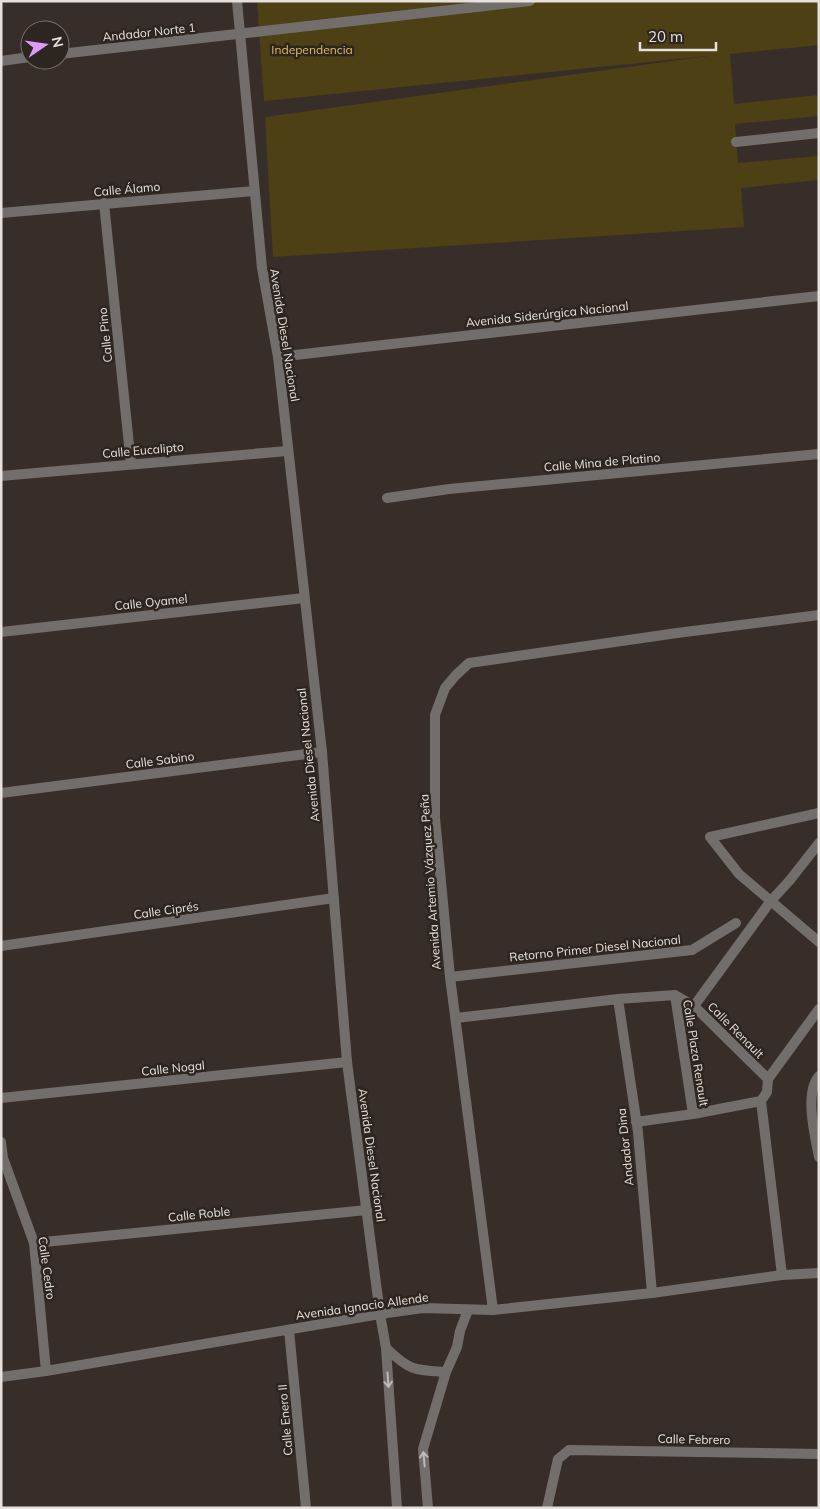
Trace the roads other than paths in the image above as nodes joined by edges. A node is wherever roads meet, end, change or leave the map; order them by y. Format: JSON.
{"nodes":[{"id":1,"x":237,"y":1,"type":"edge"},
{"id":2,"x":530,"y":1,"type":"edge"},
{"id":3,"x":240,"y":35,"type":"junction"},
{"id":4,"x":70,"y":53,"type":"edge"},
{"id":5,"x":20,"y":59,"type":"edge"},
{"id":6,"x":1,"y":61,"type":"edge"},
{"id":7,"x":819,"y":134,"type":"edge"},
{"id":8,"x":736,"y":142,"type":"dead end"},
{"id":9,"x":254,"y":191,"type":"junction"},
{"id":10,"x":104,"y":203,"type":"junction"},
{"id":11,"x":1,"y":213,"type":"edge"},
{"id":12,"x":819,"y":296,"type":"edge"},
{"id":13,"x":278,"y":357,"type":"junction"},
{"id":14,"x":287,"y":450,"type":"junction"},
{"id":15,"x":819,"y":454,"type":"edge"},
{"id":16,"x":131,"y":464,"type":"junction"},
{"id":17,"x":1,"y":476,"type":"edge"},
{"id":18,"x":387,"y":498,"type":"dead end"},
{"id":19,"x":304,"y":598,"type":"junction"},
{"id":20,"x":819,"y":615,"type":"edge"},
{"id":21,"x":1,"y":632,"type":"edge"},
{"id":22,"x":322,"y":752,"type":"junction"},
{"id":23,"x":1,"y":793,"type":"edge"},
{"id":24,"x":819,"y":813,"type":"edge"},
{"id":25,"x":819,"y":843,"type":"edge"},
{"id":26,"x":334,"y":898,"type":"junction"},
{"id":27,"x":770,"y":902,"type":"junction"},
{"id":28,"x":736,"y":923,"type":"dead end"},
{"id":29,"x":819,"y":942,"type":"edge"},
{"id":30,"x":1,"y":946,"type":"edge"},
{"id":31,"x":450,"y":977,"type":"junction"},
{"id":32,"x":675,"y":995,"type":"junction"},
{"id":33,"x":618,"y":998,"type":"junction"},
{"id":34,"x":694,"y":1006,"type":"junction"},
{"id":35,"x":819,"y":1009,"type":"edge"},
{"id":36,"x":456,"y":1018,"type":"junction"},
{"id":37,"x":347,"y":1062,"type":"junction"},
{"id":38,"x":768,"y":1078,"type":"junction"},
{"id":39,"x":817,"y":1078,"type":"edge"},
{"id":40,"x":1,"y":1098,"type":"edge"},
{"id":41,"x":763,"y":1104,"type":"junction"},
{"id":42,"x":693,"y":1114,"type":"junction"},
{"id":43,"x":636,"y":1122,"type":"junction"},
{"id":44,"x":1,"y":1142,"type":"edge"},
{"id":45,"x":819,"y":1157,"type":"edge"},
{"id":46,"x":367,"y":1210,"type":"junction"},
{"id":47,"x":34,"y":1243,"type":"junction"},
{"id":48,"x":819,"y":1272,"type":"edge"},
{"id":49,"x":782,"y":1275,"type":"junction"},
{"id":50,"x":652,"y":1293,"type":"junction"},
{"id":51,"x":468,"y":1310,"type":"junction"},
{"id":52,"x":493,"y":1310,"type":"junction"},
{"id":53,"x":380,"y":1314,"type":"junction"},
{"id":54,"x":289,"y":1330,"type":"junction"},
{"id":55,"x":386,"y":1348,"type":"junction"},
{"id":56,"x":46,"y":1371,"type":"junction"},
{"id":57,"x":446,"y":1372,"type":"junction"},
{"id":58,"x":1,"y":1377,"type":"edge"},
{"id":59,"x":819,"y":1454,"type":"edge"},
{"id":60,"x":306,"y":1508,"type":"edge"},
{"id":61,"x":398,"y":1508,"type":"edge"},
{"id":62,"x":428,"y":1508,"type":"edge"},
{"id":63,"x":547,"y":1508,"type":"edge"}],
"edges":[{"from":1,"to":3,"type":"street","name":"Avenida Diesel Nacional"},
{"from":2,"to":3,"type":"street","name":"Andador Norte 1"},
{"from":3,"to":4,"type":"street","name":"Andador Norte 1"},
{"from":3,"to":9,"type":"street","name":"Avenida Diesel Nacional"},
{"from":5,"to":6,"type":"street"},
{"from":7,"to":8,"type":"street"},
{"from":9,"to":10,"type":"street","name":"Calle Álamo"},
{"from":9,"to":13,"type":"street","name":"Avenida Diesel Nacional"},
{"from":10,"to":11,"type":"street","name":"Calle Álamo"},
{"from":10,"to":16,"type":"street","name":"Calle Pino"},
{"from":12,"to":13,"type":"street","name":"Avenida Siderúrgica Nacional"},
{"from":13,"to":14,"type":"street","name":"Avenida Diesel Nacional"},
{"from":14,"to":16,"type":"street","name":"Calle Eucalipto"},
{"from":14,"to":19,"type":"street","name":"Avenida Diesel Nacional"},
{"from":15,"to":18,"type":"street","name":"Calle Mina de Platino"},
{"from":16,"to":17,"type":"street","name":"Calle Eucalipto"},
{"from":19,"to":21,"type":"street","name":"Calle Oyamel"},
{"from":19,"to":22,"type":"street","name":"Avenida Diesel Nacional"},
{"from":20,"to":31,"type":"street","name":"Avenida Artemio Vázquez Peña"},
{"from":22,"to":23,"type":"street","name":"Calle Sabino"},
{"from":22,"to":26,"type":"street","name":"Avenida Diesel Nacional"},
{"from":24,"to":27,"type":"street"},
{"from":25,"to":27,"type":"street"},
{"from":26,"to":30,"type":"street","name":"Calle Ciprés"},
{"from":26,"to":37,"type":"street","name":"Avenida Diesel Nacional"},
{"from":27,"to":29,"type":"street"},
{"from":27,"to":34,"type":"street"},
{"from":28,"to":31,"type":"street","name":"Retorno Primer Diesel Nacional"},
{"from":31,"to":36,"type":"street","name":"Avenida Artemio Vázquez Peña"},
{"from":32,"to":33,"type":"street"},
{"from":32,"to":34,"type":"street","name":"Calle Renault"},
{"from":32,"to":42,"type":"street","name":"Calle Plaza Renault"},
{"from":33,"to":36,"type":"street"},
{"from":33,"to":43,"type":"street","name":"Andador Dina"},
{"from":34,"to":38,"type":"street","name":"Calle Renault"},
{"from":35,"to":38,"type":"street"},
{"from":36,"to":52,"type":"street","name":"Avenida Artemio Vázquez Peña"},
{"from":37,"to":40,"type":"street","name":"Calle Nogal"},
{"from":37,"to":46,"type":"street","name":"Avenida Diesel Nacional"},
{"from":38,"to":41,"type":"street"},
{"from":39,"to":45,"type":"street"},
{"from":41,"to":42,"type":"street"},
{"from":41,"to":49,"type":"street"},
{"from":42,"to":43,"type":"street"},
{"from":43,"to":50,"type":"street","name":"Andador Dina"},
{"from":44,"to":47,"type":"street","name":"Calle Cedro"},
{"from":46,"to":47,"type":"street","name":"Calle Roble"},
{"from":46,"to":53,"type":"street","name":"Avenida Diesel Nacional"},
{"from":47,"to":56,"type":"street","name":"Calle Cedro"},
{"from":48,"to":49,"type":"street","name":"Avenida Ignacio Allende"},
{"from":49,"to":50,"type":"street","name":"Avenida Ignacio Allende"},
{"from":50,"to":52,"type":"street","name":"Avenida Ignacio Allende"},
{"from":51,"to":52,"type":"street","name":"Avenida Ignacio Allende"},
{"from":51,"to":53,"type":"street","name":"Avenida Ignacio Allende"},
{"from":51,"to":57,"type":"street"},
{"from":53,"to":54,"type":"street","name":"Avenida Ignacio Allende"},
{"from":53,"to":55,"type":"street","name":"Avenida Diesel Nacional"},
{"from":54,"to":56,"type":"street","name":"Avenida Ignacio Allende"},
{"from":54,"to":60,"type":"street","name":"Calle Enero II"},
{"from":55,"to":57,"type":"street"},
{"from":55,"to":61,"type":"street","name":"Avenida Diesel Nacional","one_way":true},
{"from":56,"to":58,"type":"street","name":"Avenida Ignacio Allende"},
{"from":62,"to":57,"type":"street","one_way":true},
{"from":59,"to":63,"type":"street","name":"Calle Febrero"}]}
